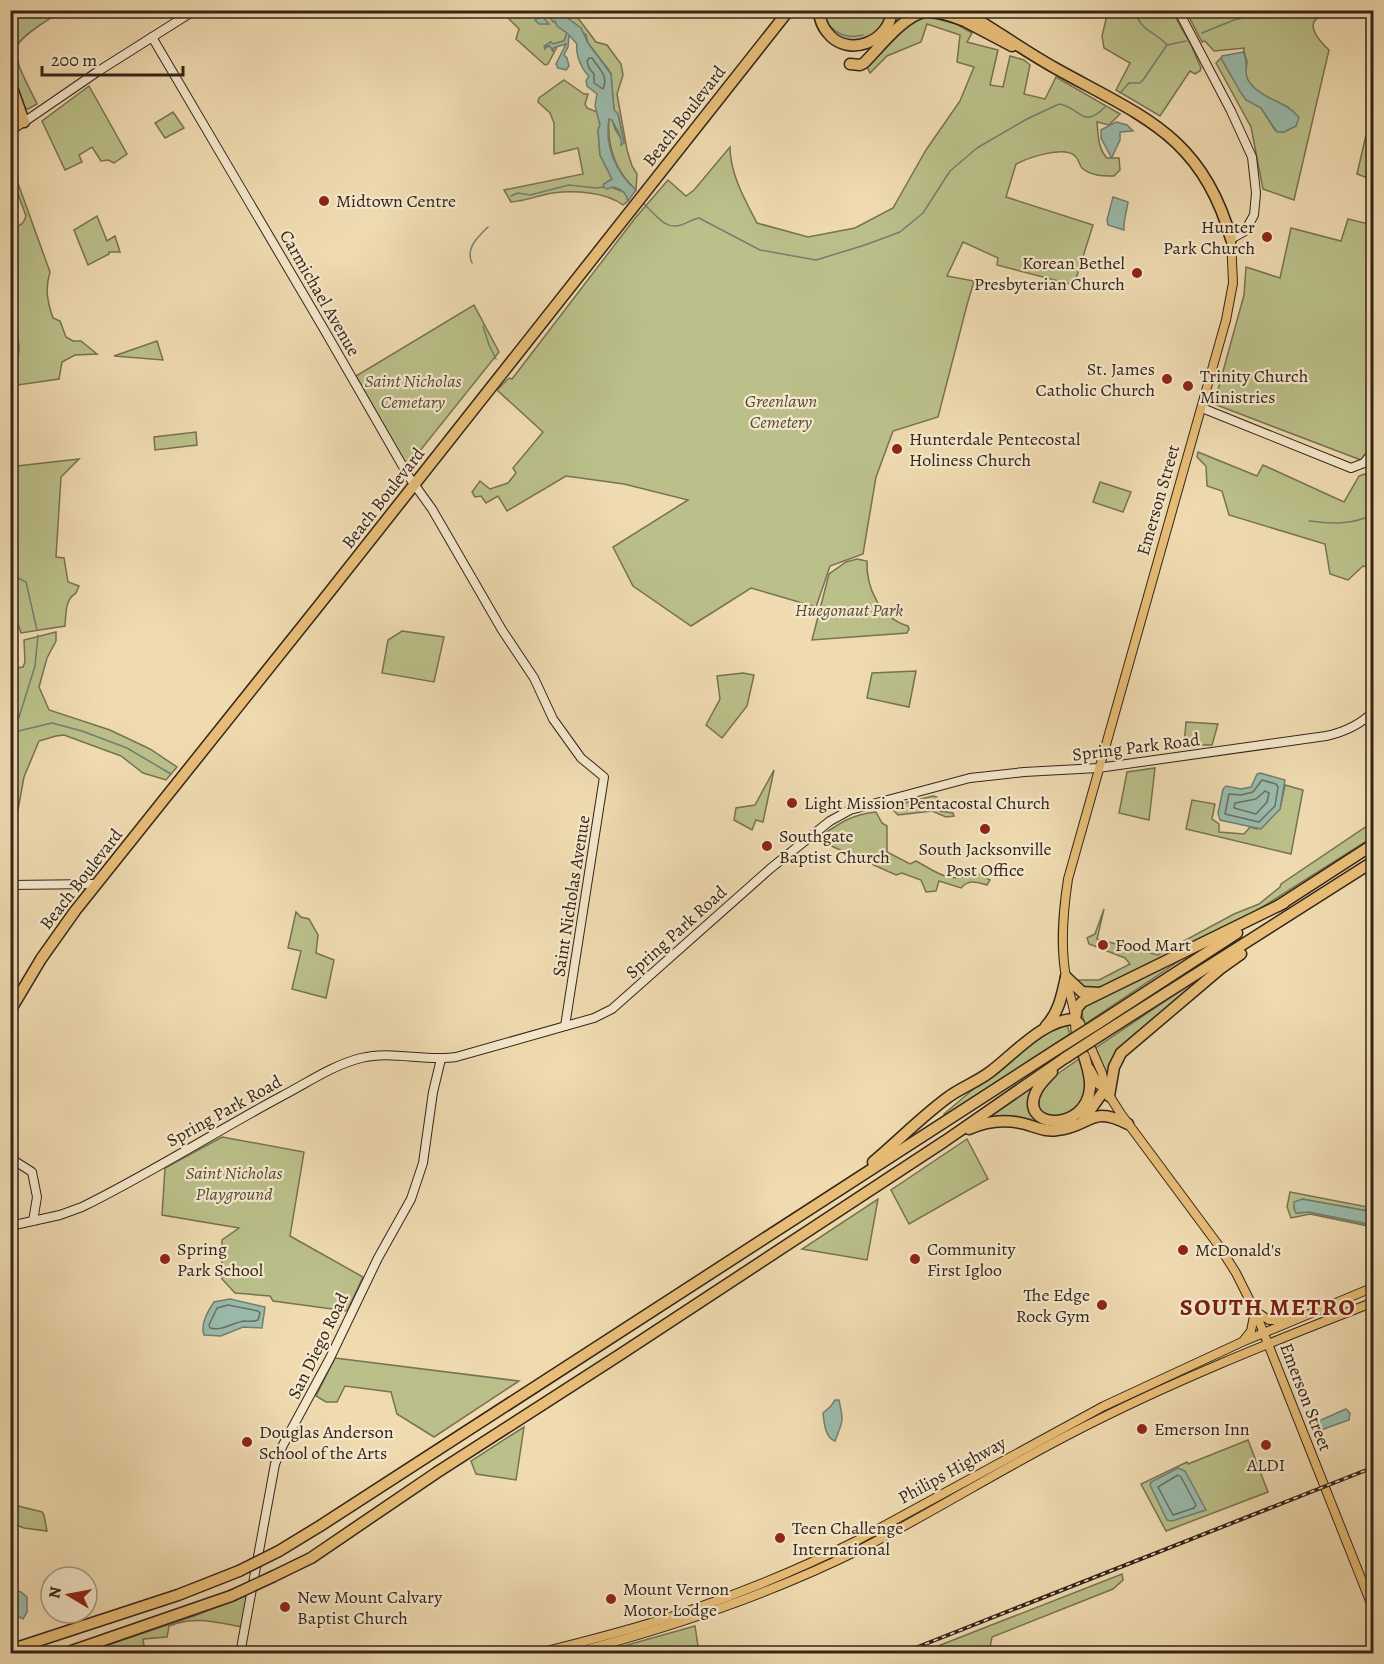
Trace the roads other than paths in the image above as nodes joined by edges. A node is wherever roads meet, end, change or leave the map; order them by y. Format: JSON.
{"nodes":[{"id":1,"x":195,"y":10,"type":"edge"},
{"id":2,"x":818,"y":10,"type":"edge"},
{"id":3,"x":892,"y":10,"type":"edge"},
{"id":4,"x":945,"y":10,"type":"edge"},
{"id":5,"x":1178,"y":10,"type":"edge"},
{"id":6,"x":787,"y":12,"type":"edge"},
{"id":7,"x":964,"y":14,"type":"edge"},
{"id":8,"x":152,"y":37,"type":"junction"},
{"id":9,"x":1024,"y":50,"type":"junction"},
{"id":10,"x":864,"y":63,"type":"junction"},
{"id":11,"x":850,"y":64,"type":"dead end"},
{"id":12,"x":867,"y":76,"type":"dead end"},
{"id":13,"x":10,"y":82,"type":"edge"},
{"id":14,"x":10,"y":101,"type":"edge"},
{"id":15,"x":18,"y":126,"type":"edge"},
{"id":16,"x":1231,"y":238,"type":"junction"},
{"id":17,"x":1202,"y":408,"type":"junction"},
{"id":18,"x":1374,"y":450,"type":"edge"},
{"id":19,"x":414,"y":485,"type":"junction"},
{"id":20,"x":1374,"y":711,"type":"edge"},
{"id":21,"x":1098,"y":768,"type":"junction"},
{"id":22,"x":600,"y":772,"type":"joint"},
{"id":23,"x":1374,"y":844,"type":"edge"},
{"id":24,"x":1374,"y":861,"type":"edge"},
{"id":25,"x":96,"y":884,"type":"junction"},
{"id":26,"x":10,"y":885,"type":"edge"},
{"id":27,"x":1284,"y":903,"type":"junction"},
{"id":28,"x":1305,"y":906,"type":"junction"},
{"id":29,"x":1066,"y":977,"type":"junction"},
{"id":30,"x":1103,"y":992,"type":"junction"},
{"id":31,"x":10,"y":1011,"type":"edge"},
{"id":32,"x":1075,"y":1019,"type":"junction"},
{"id":33,"x":565,"y":1026,"type":"junction"},
{"id":34,"x":1099,"y":1029,"type":"junction"},
{"id":35,"x":1042,"y":1030,"type":"junction"},
{"id":36,"x":1062,"y":1053,"type":"junction"},
{"id":37,"x":1084,"y":1056,"type":"junction"},
{"id":38,"x":441,"y":1059,"type":"junction"},
{"id":39,"x":1107,"y":1092,"type":"junction"},
{"id":40,"x":1079,"y":1124,"type":"junction"},
{"id":41,"x":1128,"y":1124,"type":"junction"},
{"id":42,"x":945,"y":1141,"type":"junction"},
{"id":43,"x":10,"y":1158,"type":"edge"},
{"id":44,"x":845,"y":1187,"type":"junction"},
{"id":45,"x":33,"y":1221,"type":"junction"},
{"id":46,"x":10,"y":1226,"type":"edge"},
{"id":47,"x":1374,"y":1287,"type":"edge"},
{"id":48,"x":1374,"y":1302,"type":"edge"},
{"id":49,"x":1255,"y":1311,"type":"junction"},
{"id":50,"x":1293,"y":1320,"type":"junction"},
{"id":51,"x":1263,"y":1333,"type":"junction"},
{"id":52,"x":1242,"y":1342,"type":"junction"},
{"id":53,"x":1268,"y":1344,"type":"junction"},
{"id":54,"x":998,"y":1463,"type":"junction"},
{"id":55,"x":977,"y":1484,"type":"junction"},
{"id":56,"x":941,"y":1495,"type":"junction"},
{"id":57,"x":921,"y":1515,"type":"junction"},
{"id":58,"x":878,"y":1535,"type":"junction"},
{"id":59,"x":1374,"y":1611,"type":"edge"},
{"id":60,"x":10,"y":1650,"type":"edge"},
{"id":61,"x":63,"y":1653,"type":"edge"},
{"id":62,"x":240,"y":1653,"type":"edge"},
{"id":63,"x":536,"y":1653,"type":"edge"},
{"id":64,"x":569,"y":1653,"type":"edge"}],
"edges":[{"from":1,"to":8,"type":"street"},
{"from":2,"to":3,"type":"highway"},
{"from":4,"to":7,"type":"highway"},
{"from":5,"to":16,"type":"street"},
{"from":6,"to":19,"type":"highway","name":"Beach Boulevard"},
{"from":7,"to":9,"type":"highway"},
{"from":7,"to":9,"type":"highway"},
{"from":7,"to":10,"type":"highway"},
{"from":8,"to":15,"type":"street"},
{"from":8,"to":19,"type":"street","name":"Carmichael Avenue"},
{"from":9,"to":16,"type":"highway"},
{"from":10,"to":11,"type":"highway"},
{"from":10,"to":12,"type":"highway"},
{"from":13,"to":15,"type":"highway"},
{"from":14,"to":15,"type":"highway"},
{"from":16,"to":17,"type":"main road","name":"Emerson Street"},
{"from":17,"to":18,"type":"street"},
{"from":17,"to":21,"type":"main road","name":"Emerson Street"},
{"from":19,"to":22,"type":"street","name":"Carmichael Avenue"},
{"from":19,"to":25,"type":"highway","name":"Beach Boulevard"},
{"from":20,"to":21,"type":"street","name":"Spring Park Road"},
{"from":21,"to":29,"type":"main road","name":"Emerson Street"},
{"from":21,"to":33,"type":"street","name":"Spring Park Road"},
{"from":22,"to":33,"type":"street","name":"Saint Nicholas Avenue"},
{"from":23,"to":27,"type":"highway"},
{"from":24,"to":28,"type":"highway"},
{"from":25,"to":26,"type":"street"},
{"from":25,"to":31,"type":"highway","name":"Beach Boulevard"},
{"from":27,"to":30,"type":"highway"},
{"from":27,"to":34,"type":"highway"},
{"from":28,"to":34,"type":"highway"},
{"from":28,"to":39,"type":"highway"},
{"from":29,"to":30,"type":"highway"},
{"from":29,"to":32,"type":"main road","name":"Emerson Street"},
{"from":29,"to":35,"type":"highway"},
{"from":30,"to":32,"type":"highway"},
{"from":32,"to":35,"type":"highway"},
{"from":32,"to":37,"type":"main road","name":"Emerson Street"},
{"from":32,"to":39,"type":"main road","name":"Emerson Street"},
{"from":33,"to":38,"type":"street","name":"Spring Park Road"},
{"from":34,"to":36,"type":"highway","bridge":true},
{"from":35,"to":44,"type":"highway"},
{"from":36,"to":37,"type":"highway"},
{"from":36,"to":42,"type":"highway"},
{"from":36,"to":44,"type":"highway"},
{"from":37,"to":39,"type":"main road","name":"Emerson Street"},
{"from":38,"to":45,"type":"street","name":"Spring Park Road"},
{"from":38,"to":62,"type":"street","name":"San Diego Road"},
{"from":39,"to":40,"type":"highway"},
{"from":39,"to":41,"type":"main road","name":"Emerson Street"},
{"from":40,"to":41,"type":"highway"},
{"from":40,"to":42,"type":"highway"},
{"from":41,"to":49,"type":"main road","name":"Emerson Street"},
{"from":42,"to":61,"type":"highway","bridge":true},
{"from":43,"to":45,"type":"street"},
{"from":44,"to":60,"type":"highway","bridge":true},
{"from":45,"to":46,"type":"street","name":"Spring Park Road"},
{"from":47,"to":50,"type":"main road","name":"Philips Highway"},
{"from":48,"to":53,"type":"main road","name":"Philips Highway"},
{"from":49,"to":50,"type":"main road"},
{"from":49,"to":51,"type":"main road","name":"Emerson Street"},
{"from":49,"to":52,"type":"main road"},
{"from":50,"to":51,"type":"main road","name":"Philips Highway"},
{"from":51,"to":52,"type":"main road","name":"Philips Highway"},
{"from":51,"to":53,"type":"main road","name":"Emerson Street"},
{"from":52,"to":54,"type":"main road","name":"Philips Highway"},
{"from":53,"to":55,"type":"main road","name":"Philips Highway"},
{"from":53,"to":59,"type":"main road","name":"Emerson Street"},
{"from":54,"to":55,"type":"main road"},
{"from":54,"to":56,"type":"main road","name":"Philips Highway"},
{"from":55,"to":57,"type":"main road","name":"Philips Highway"},
{"from":56,"to":57,"type":"main road"},
{"from":56,"to":58,"type":"main road","name":"Philips Highway"},
{"from":57,"to":58,"type":"main road","name":"Philips Highway"},
{"from":58,"to":63,"type":"main road","name":"Philips Highway"},
{"from":58,"to":64,"type":"main road","name":"Philips Highway"}]}
